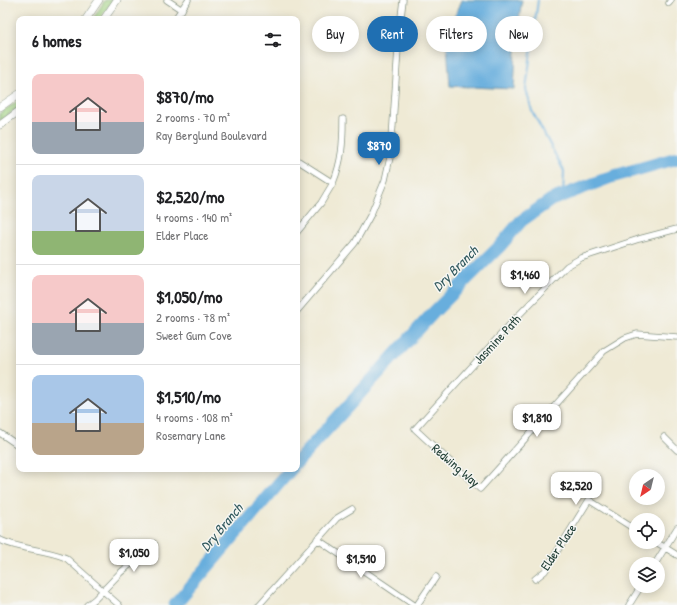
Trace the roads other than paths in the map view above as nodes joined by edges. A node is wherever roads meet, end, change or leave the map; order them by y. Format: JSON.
{"nodes":[{"id":1,"x":99,"y":0,"type":"edge"},
{"id":2,"x":117,"y":0,"type":"edge"},
{"id":3,"x":167,"y":0,"type":"edge"},
{"id":4,"x":188,"y":0,"type":"edge"},
{"id":5,"x":403,"y":0,"type":"edge"},
{"id":6,"x":182,"y":10,"type":"junction"},
{"id":7,"x":88,"y":16,"type":"edge"},
{"id":8,"x":106,"y":16,"type":"edge"},
{"id":9,"x":177,"y":16,"type":"edge"},
{"id":10,"x":16,"y":96,"type":"edge"},
{"id":11,"x":0,"y":107,"type":"edge"},
{"id":12,"x":16,"y":113,"type":"edge"},
{"id":13,"x":343,"y":119,"type":"dead end"},
{"id":14,"x":0,"y":125,"type":"edge"},
{"id":15,"x":300,"y":162,"type":"edge"},
{"id":16,"x":333,"y":183,"type":"junction"},
{"id":17,"x":300,"y":228,"type":"edge"},
{"id":18,"x":677,"y":229,"type":"edge"},
{"id":19,"x":300,"y":307,"type":"edge"},
{"id":20,"x":677,"y":337,"type":"edge"},
{"id":21,"x":414,"y":429,"type":"joint"},
{"id":22,"x":0,"y":433,"type":"edge"},
{"id":23,"x":664,"y":437,"type":"dead end"},
{"id":24,"x":16,"y":444,"type":"edge"},
{"id":25,"x":677,"y":450,"type":"edge"},
{"id":26,"x":352,"y":509,"type":"dead end"},
{"id":27,"x":629,"y":526,"type":"edge"},
{"id":28,"x":677,"y":528,"type":"edge"},
{"id":29,"x":317,"y":539,"type":"junction"},
{"id":30,"x":0,"y":540,"type":"edge"},
{"id":31,"x":154,"y":544,"type":"dead end"},
{"id":32,"x":665,"y":548,"type":"joint"},
{"id":33,"x":677,"y":555,"type":"edge"},
{"id":34,"x":436,"y":577,"type":"dead end"},
{"id":35,"x":534,"y":579,"type":"dead end"},
{"id":36,"x":102,"y":591,"type":"junction"},
{"id":37,"x":637,"y":593,"type":"edge"},
{"id":38,"x":87,"y":605,"type":"edge"},
{"id":39,"x":119,"y":605,"type":"edge"},
{"id":40,"x":259,"y":605,"type":"edge"},
{"id":41,"x":414,"y":605,"type":"edge"},
{"id":42,"x":417,"y":605,"type":"edge"},
{"id":43,"x":629,"y":605,"type":"edge"}],
"edges":[{"from":1,"to":7,"type":"street"},
{"from":2,"to":8,"type":"street"},
{"from":3,"to":6,"type":"street"},
{"from":4,"to":6,"type":"street"},
{"from":5,"to":19,"type":"street"},
{"from":6,"to":9,"type":"street"},
{"from":10,"to":11,"type":"street"},
{"from":12,"to":14,"type":"street"},
{"from":13,"to":16,"type":"street"},
{"from":15,"to":16,"type":"street"},
{"from":16,"to":17,"type":"street"},
{"from":18,"to":21,"type":"street","name":"Jasmine Path"},
{"from":20,"to":21,"type":"street","name":"Redwing Way"},
{"from":22,"to":24,"type":"street"},
{"from":23,"to":25,"type":"street"},
{"from":26,"to":29,"type":"street"},
{"from":27,"to":35,"type":"street","name":"Elder Place"},
{"from":28,"to":32,"type":"street"},
{"from":29,"to":40,"type":"street"},
{"from":29,"to":41,"type":"street"},
{"from":30,"to":36,"type":"street"},
{"from":31,"to":36,"type":"street"},
{"from":32,"to":33,"type":"street"},
{"from":34,"to":42,"type":"street"},
{"from":36,"to":38,"type":"street"},
{"from":36,"to":39,"type":"street"},
{"from":37,"to":43,"type":"street"}]}
